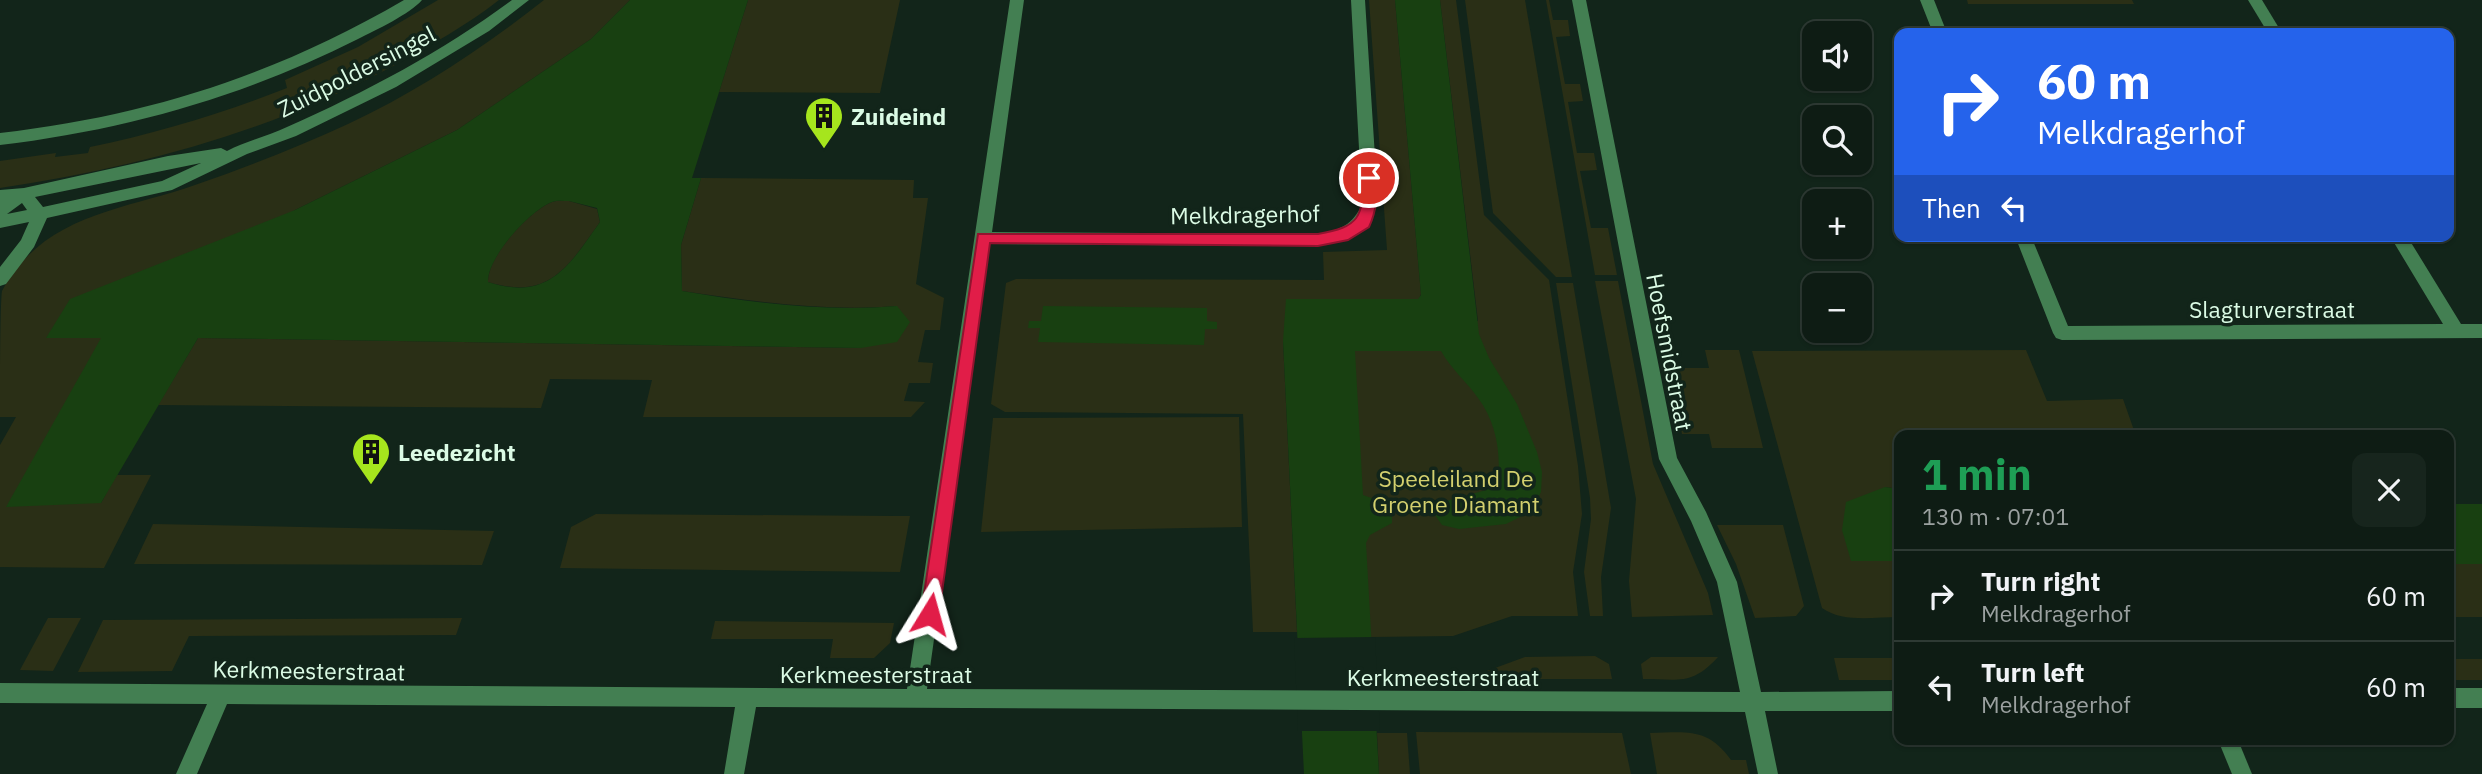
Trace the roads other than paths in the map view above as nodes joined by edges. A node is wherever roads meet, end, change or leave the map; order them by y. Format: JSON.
{"nodes":[{"id":1,"x":415,"y":0,"type":"edge"},
{"id":2,"x":522,"y":0,"type":"edge"},
{"id":3,"x":1017,"y":0,"type":"edge"},
{"id":4,"x":1358,"y":0,"type":"edge"},
{"id":5,"x":1578,"y":0,"type":"edge"},
{"id":6,"x":1927,"y":0,"type":"edge"},
{"id":7,"x":2255,"y":0,"type":"edge"},
{"id":8,"x":1938,"y":28,"type":"edge"},
{"id":9,"x":2272,"y":28,"type":"edge"},
{"id":10,"x":0,"y":139,"type":"edge"},
{"id":11,"x":242,"y":150,"type":"junction"},
{"id":12,"x":24,"y":194,"type":"junction"},
{"id":13,"x":0,"y":196,"type":"edge"},
{"id":14,"x":0,"y":211,"type":"edge"},
{"id":15,"x":40,"y":215,"type":"junction"},
{"id":16,"x":0,"y":222,"type":"edge"},
{"id":17,"x":984,"y":238,"type":"junction"},
{"id":18,"x":2025,"y":242,"type":"edge"},
{"id":19,"x":2402,"y":242,"type":"edge"},
{"id":20,"x":0,"y":279,"type":"edge"},
{"id":21,"x":2456,"y":331,"type":"junction"},
{"id":22,"x":2482,"y":331,"type":"edge"},
{"id":23,"x":222,"y":693,"type":"junction"},
{"id":24,"x":0,"y":694,"type":"edge"},
{"id":25,"x":747,"y":698,"type":"junction"},
{"id":26,"x":2454,"y":698,"type":"edge"},
{"id":27,"x":2482,"y":698,"type":"edge"},
{"id":28,"x":916,"y":699,"type":"junction"},
{"id":29,"x":1752,"y":701,"type":"junction"},
{"id":30,"x":1894,"y":701,"type":"edge"},
{"id":31,"x":2230,"y":745,"type":"edge"},
{"id":32,"x":186,"y":774,"type":"edge"},
{"id":33,"x":734,"y":774,"type":"edge"},
{"id":34,"x":1768,"y":774,"type":"edge"},
{"id":35,"x":2242,"y":774,"type":"edge"}],
"edges":[{"from":1,"to":10,"type":"street"},
{"from":2,"to":11,"type":"street","name":"Zuidpoldersingel"},
{"from":3,"to":17,"type":"street"},
{"from":4,"to":17,"type":"street","name":"Melkdragerhof"},
{"from":5,"to":29,"type":"street","name":"Hoefsmidstraat"},
{"from":6,"to":8,"type":"street"},
{"from":7,"to":9,"type":"street"},
{"from":11,"to":12,"type":"street","name":"Zuidpoldersingel"},
{"from":11,"to":15,"type":"street","name":"Zuidpoldersingel"},
{"from":12,"to":13,"type":"street","name":"Zuidpoldersingel"},
{"from":12,"to":14,"type":"street"},
{"from":12,"to":15,"type":"street"},
{"from":15,"to":16,"type":"street","name":"Zuidpoldersingel"},
{"from":15,"to":20,"type":"street"},
{"from":17,"to":28,"type":"street"},
{"from":18,"to":21,"type":"street","name":"Slagturverstraat"},
{"from":19,"to":21,"type":"street"},
{"from":21,"to":22,"type":"street","name":"Slagturverstraat"},
{"from":23,"to":24,"type":"street","name":"Kerkmeesterstraat"},
{"from":23,"to":25,"type":"street","name":"Kerkmeesterstraat"},
{"from":23,"to":32,"type":"street"},
{"from":25,"to":28,"type":"street","name":"Kerkmeesterstraat"},
{"from":25,"to":33,"type":"street"},
{"from":26,"to":27,"type":"street"},
{"from":28,"to":29,"type":"street","name":"Kerkmeesterstraat"},
{"from":29,"to":30,"type":"street","name":"Kerkmeesterstraat"},
{"from":29,"to":34,"type":"street","name":"Hoefsmidstraat"},
{"from":31,"to":35,"type":"street"}]}
